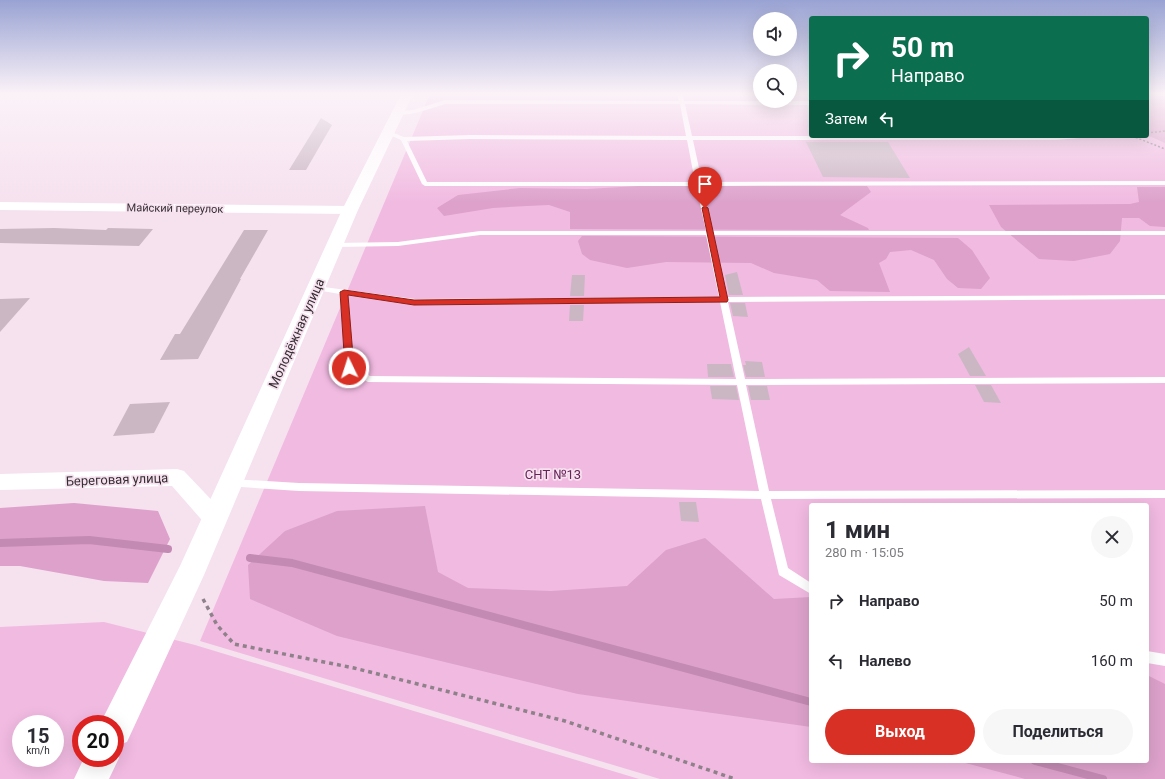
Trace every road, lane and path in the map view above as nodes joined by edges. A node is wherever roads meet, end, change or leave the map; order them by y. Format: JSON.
{"nodes":[{"id":1,"x":395,"y":130,"type":"edge"},
{"id":2,"x":687,"y":130,"type":"edge"},
{"id":3,"x":1165,"y":131,"type":"edge"},
{"id":4,"x":1149,"y":133,"type":"edge"},
{"id":5,"x":395,"y":136,"type":"junction"},
{"id":6,"x":689,"y":138,"type":"junction"},
{"id":7,"x":809,"y":138,"type":"edge"},
{"id":8,"x":809,"y":138,"type":"edge"},
{"id":9,"x":1056,"y":138,"type":"edge"},
{"id":10,"x":1137,"y":138,"type":"edge"},
{"id":11,"x":1165,"y":150,"type":"edge"},
{"id":12,"x":699,"y":183,"type":"junction"},
{"id":13,"x":1165,"y":183,"type":"edge"},
{"id":14,"x":0,"y":206,"type":"edge"},
{"id":15,"x":350,"y":210,"type":"junction"},
{"id":16,"x":710,"y":233,"type":"junction"},
{"id":17,"x":1165,"y":233,"type":"edge"},
{"id":18,"x":335,"y":245,"type":"junction"},
{"id":19,"x":316,"y":288,"type":"junction"},
{"id":20,"x":344,"y":292,"type":"junction"},
{"id":21,"x":1165,"y":297,"type":"edge"},
{"id":22,"x":724,"y":300,"type":"junction"},
{"id":23,"x":1165,"y":380,"type":"edge"},
{"id":24,"x":741,"y":382,"type":"junction"},
{"id":25,"x":0,"y":482,"type":"edge"},
{"id":26,"x":231,"y":483,"type":"junction"},
{"id":27,"x":1165,"y":494,"type":"edge"},
{"id":28,"x":765,"y":495,"type":"junction"},
{"id":29,"x":214,"y":519,"type":"junction"},
{"id":30,"x":190,"y":575,"type":"junction"},
{"id":31,"x":809,"y":587,"type":"edge"},
{"id":32,"x":1149,"y":657,"type":"edge"},
{"id":33,"x":1165,"y":660,"type":"edge"},
{"id":34,"x":122,"y":715,"type":"edge"},
{"id":35,"x":97,"y":767,"type":"edge"},
{"id":36,"x":91,"y":779,"type":"edge"},
{"id":37,"x":735,"y":779,"type":"edge"}],
"edges":[{"from":1,"to":5,"type":"street","name":"Молодёжная улица"},
{"from":2,"to":6,"type":"lane"},
{"from":3,"to":4,"type":"path"},
{"from":5,"to":6,"type":"lane"},
{"from":5,"to":12,"type":"lane"},
{"from":5,"to":15,"type":"street","name":"Молодёжная улица"},
{"from":6,"to":7,"type":"lane"},
{"from":6,"to":12,"type":"lane"},
{"from":8,"to":9,"type":"lane"},
{"from":10,"to":11,"type":"path"},
{"from":12,"to":13,"type":"lane"},
{"from":12,"to":16,"type":"lane"},
{"from":14,"to":15,"type":"street","name":"Майский переулок"},
{"from":15,"to":18,"type":"street","name":"Молодёжная улица"},
{"from":16,"to":17,"type":"lane"},
{"from":16,"to":18,"type":"lane"},
{"from":16,"to":22,"type":"lane"},
{"from":18,"to":19,"type":"street","name":"Молодёжная улица"},
{"from":19,"to":20,"type":"lane"},
{"from":19,"to":26,"type":"street","name":"Молодёжная улица"},
{"from":20,"to":22,"type":"lane"},
{"from":20,"to":24,"type":"lane"},
{"from":21,"to":22,"type":"lane"},
{"from":22,"to":24,"type":"lane"},
{"from":23,"to":24,"type":"lane"},
{"from":24,"to":28,"type":"lane"},
{"from":25,"to":29,"type":"street","name":"Береговая улица"},
{"from":26,"to":28,"type":"lane"},
{"from":26,"to":29,"type":"street","name":"Молодёжная улица"},
{"from":27,"to":28,"type":"lane"},
{"from":28,"to":31,"type":"lane"},
{"from":29,"to":30,"type":"street","name":"Молодёжная улица"},
{"from":30,"to":34,"type":"street","name":"Молодёжная улица"},
{"from":30,"to":37,"type":"path"},
{"from":32,"to":33,"type":"lane"},
{"from":35,"to":36,"type":"street"}]}
